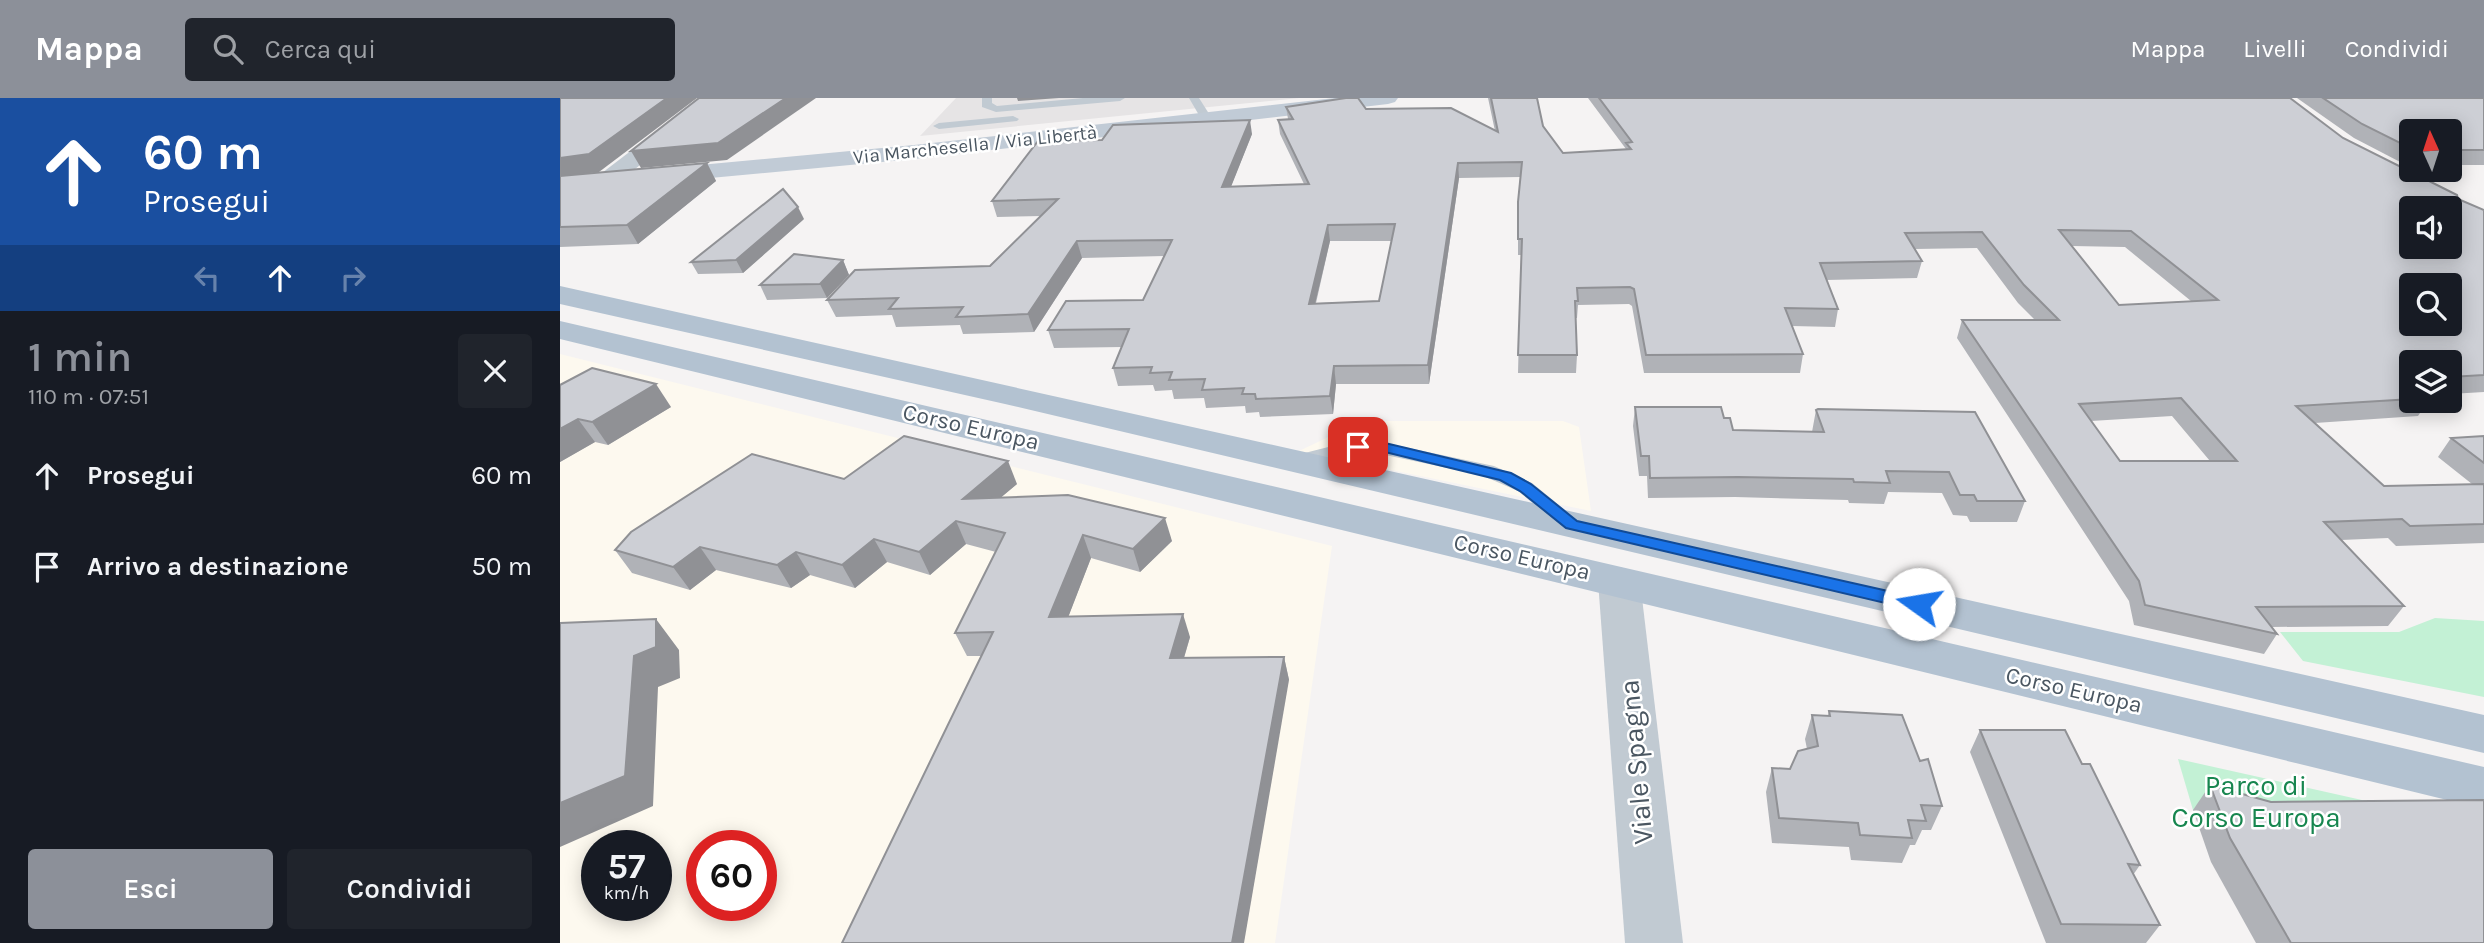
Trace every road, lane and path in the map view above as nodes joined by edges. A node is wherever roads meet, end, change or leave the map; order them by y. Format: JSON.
{"nodes":[{"id":1,"x":713,"y":98,"type":"edge"},
{"id":2,"x":987,"y":98,"type":"edge"},
{"id":3,"x":1120,"y":98,"type":"edge"},
{"id":4,"x":1194,"y":98,"type":"edge"},
{"id":5,"x":1388,"y":98,"type":"edge"},
{"id":6,"x":1077,"y":102,"type":"junction"},
{"id":7,"x":1207,"y":120,"type":"junction"},
{"id":8,"x":939,"y":126,"type":"dead end"},
{"id":9,"x":606,"y":181,"type":"junction"},
{"id":10,"x":560,"y":185,"type":"edge"},
{"id":11,"x":560,"y":295,"type":"edge"},
{"id":12,"x":560,"y":330,"type":"edge"},
{"id":13,"x":1619,"y":580,"type":"junction"},
{"id":14,"x":2484,"y":734,"type":"edge"},
{"id":15,"x":2484,"y":788,"type":"edge"},
{"id":16,"x":1654,"y":943,"type":"edge"}],
"edges":[{"from":1,"to":9,"type":"street"},
{"from":2,"to":6,"type":"lane"},
{"from":3,"to":6,"type":"lane"},
{"from":4,"to":7,"type":"lane"},
{"from":5,"to":7,"type":"street","name":"Via Marchesella / Via Libertà"},
{"from":6,"to":8,"type":"lane"},
{"from":7,"to":9,"type":"street","name":"Via Marchesella / Via Libertà"},
{"from":9,"to":10,"type":"street","name":"Via Marchesella / Via Libertà"},
{"from":11,"to":14,"type":"main road","name":"Corso Europa"},
{"from":12,"to":13,"type":"main road","name":"Corso Europa"},
{"from":13,"to":15,"type":"main road","name":"Corso Europa"},
{"from":13,"to":16,"type":"street","name":"Viale Spagna"}]}
